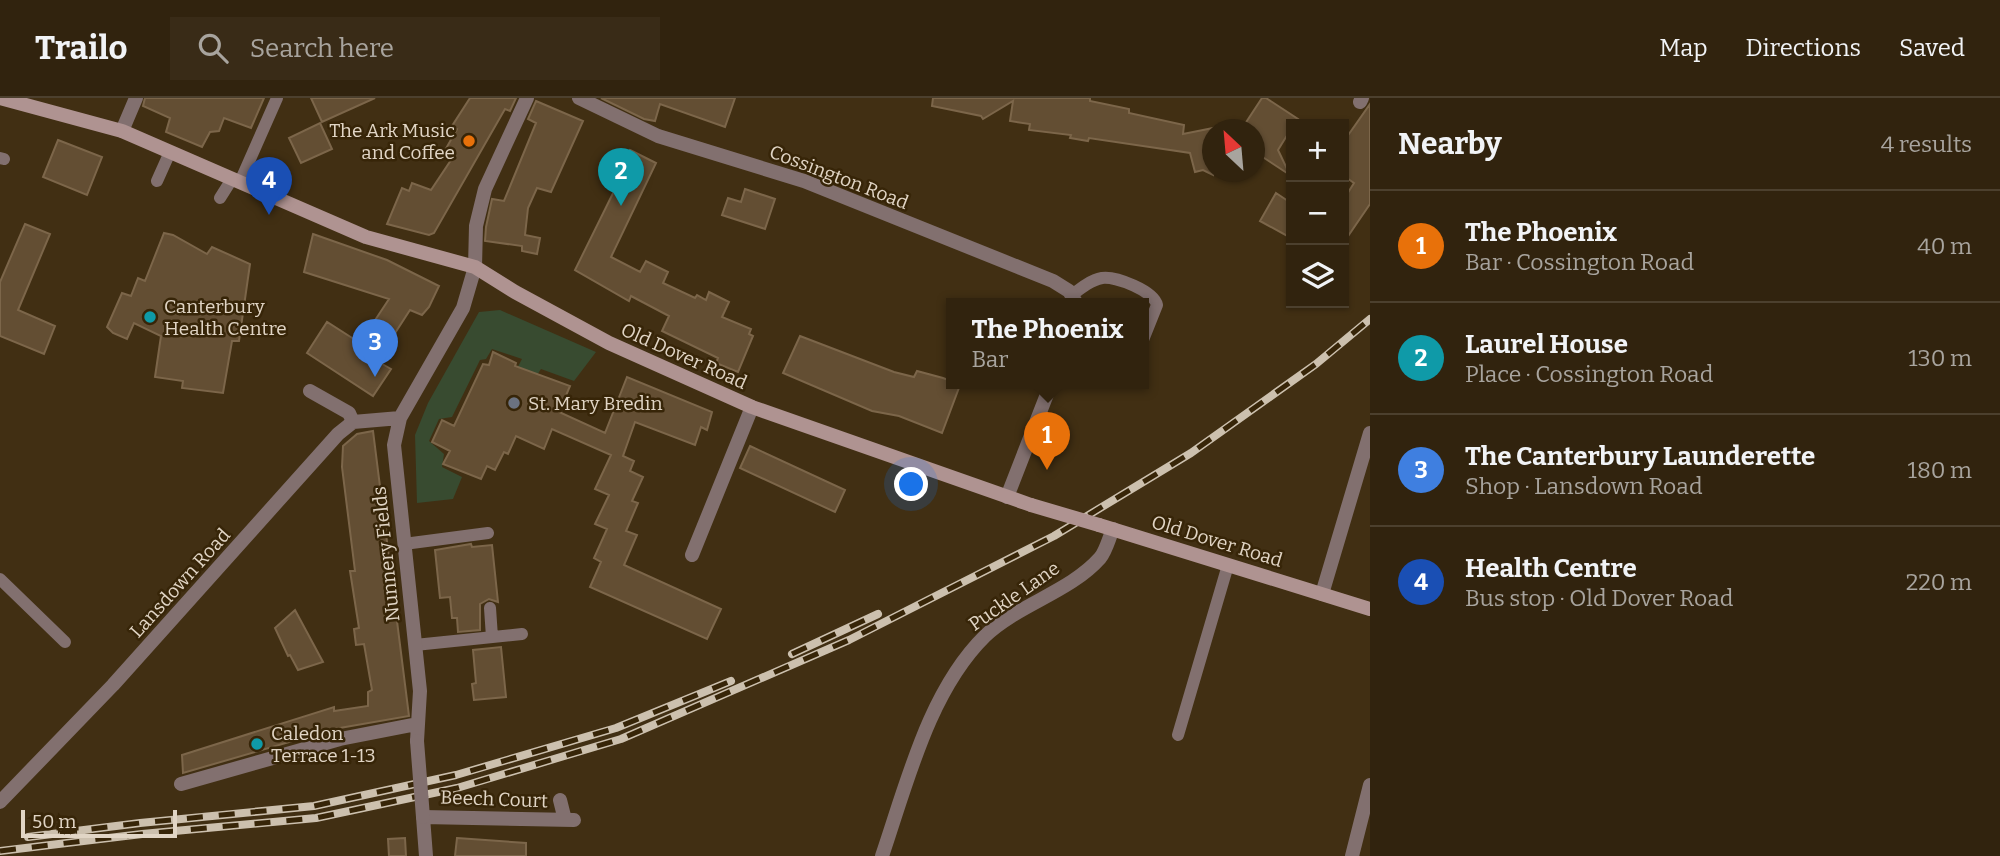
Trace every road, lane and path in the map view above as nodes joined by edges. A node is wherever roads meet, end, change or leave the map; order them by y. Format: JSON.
{"nodes":[{"id":1,"x":0,"y":98,"type":"edge"},
{"id":2,"x":136,"y":98,"type":"edge"},
{"id":3,"x":277,"y":98,"type":"edge"},
{"id":4,"x":527,"y":98,"type":"edge"},
{"id":5,"x":579,"y":98,"type":"edge"},
{"id":6,"x":122,"y":131,"type":"junction"},
{"id":7,"x":170,"y":152,"type":"junction"},
{"id":8,"x":236,"y":180,"type":"junction"},
{"id":9,"x":157,"y":181,"type":"dead end"},
{"id":10,"x":220,"y":198,"type":"dead end"},
{"id":11,"x":475,"y":267,"type":"junction"},
{"id":12,"x":1073,"y":298,"type":"edge"},
{"id":13,"x":1077,"y":298,"type":"edge"},
{"id":14,"x":1149,"y":325,"type":"edge"},
{"id":15,"x":1049,"y":389,"type":"edge"},
{"id":16,"x":310,"y":391,"type":"dead end"},
{"id":17,"x":752,"y":407,"type":"junction"},
{"id":18,"x":400,"y":418,"type":"junction"},
{"id":19,"x":353,"y":422,"type":"junction"},
{"id":20,"x":1370,"y":433,"type":"edge"},
{"id":21,"x":1007,"y":497,"type":"junction"},
{"id":22,"x":1106,"y":527,"type":"junction"},
{"id":23,"x":488,"y":533,"type":"dead end"},
{"id":24,"x":404,"y":544,"type":"junction"},
{"id":25,"x":692,"y":555,"type":"dead end"},
{"id":26,"x":1228,"y":565,"type":"junction"},
{"id":27,"x":0,"y":579,"type":"edge"},
{"id":28,"x":1322,"y":594,"type":"junction"},
{"id":29,"x":489,"y":608,"type":"dead end"},
{"id":30,"x":1370,"y":609,"type":"edge"},
{"id":31,"x":522,"y":634,"type":"dead end"},
{"id":32,"x":492,"y":637,"type":"junction"},
{"id":33,"x":65,"y":642,"type":"dead end"},
{"id":34,"x":415,"y":645,"type":"junction"},
{"id":35,"x":417,"y":724,"type":"junction"},
{"id":36,"x":1178,"y":735,"type":"dead end"},
{"id":37,"x":181,"y":784,"type":"dead end"},
{"id":38,"x":1370,"y":785,"type":"edge"},
{"id":39,"x":560,"y":800,"type":"dead end"},
{"id":40,"x":0,"y":802,"type":"edge"},
{"id":41,"x":423,"y":817,"type":"junction"},
{"id":42,"x":426,"y":856,"type":"edge"},
{"id":43,"x":882,"y":856,"type":"edge"},
{"id":44,"x":1352,"y":856,"type":"edge"}],
"edges":[{"from":1,"to":6,"type":"street","name":"Old Dover Road"},
{"from":2,"to":6,"type":"street"},
{"from":3,"to":8,"type":"lane"},
{"from":4,"to":11,"type":"street","name":"Nunnery Fields"},
{"from":5,"to":12,"type":"street","name":"Cossington Road"},
{"from":6,"to":7,"type":"street","name":"Old Dover Road"},
{"from":7,"to":8,"type":"street","name":"Old Dover Road"},
{"from":7,"to":9,"type":"lane"},
{"from":8,"to":10,"type":"lane"},
{"from":8,"to":11,"type":"street","name":"Old Dover Road"},
{"from":11,"to":17,"type":"street","name":"Old Dover Road"},
{"from":11,"to":18,"type":"street","name":"Nunnery Fields"},
{"from":13,"to":14,"type":"lane"},
{"from":15,"to":21,"type":"street"},
{"from":16,"to":19,"type":"street"},
{"from":17,"to":21,"type":"street","name":"Old Dover Road"},
{"from":17,"to":25,"type":"street"},
{"from":18,"to":19,"type":"street"},
{"from":18,"to":24,"type":"street","name":"Nunnery Fields"},
{"from":19,"to":40,"type":"street","name":"Lansdown Road"},
{"from":20,"to":28,"type":"street"},
{"from":21,"to":22,"type":"street","name":"Old Dover Road","bridge":true},
{"from":22,"to":26,"type":"street","name":"Old Dover Road"},
{"from":22,"to":43,"type":"street","name":"Puckle Lane"},
{"from":23,"to":24,"type":"lane"},
{"from":24,"to":34,"type":"street","name":"Nunnery Fields"},
{"from":26,"to":28,"type":"street","name":"Old Dover Road"},
{"from":26,"to":36,"type":"lane"},
{"from":27,"to":33,"type":"lane"},
{"from":28,"to":30,"type":"street","name":"Old Dover Road"},
{"from":29,"to":32,"type":"lane"},
{"from":31,"to":32,"type":"lane"},
{"from":32,"to":34,"type":"lane"},
{"from":34,"to":35,"type":"street","name":"Nunnery Fields"},
{"from":35,"to":37,"type":"street"},
{"from":35,"to":41,"type":"street","name":"Nunnery Fields","bridge":true},
{"from":38,"to":44,"type":"street"},
{"from":39,"to":41,"type":"street","name":"Beech Court"},
{"from":41,"to":42,"type":"street","name":"Nunnery Fields"}]}
